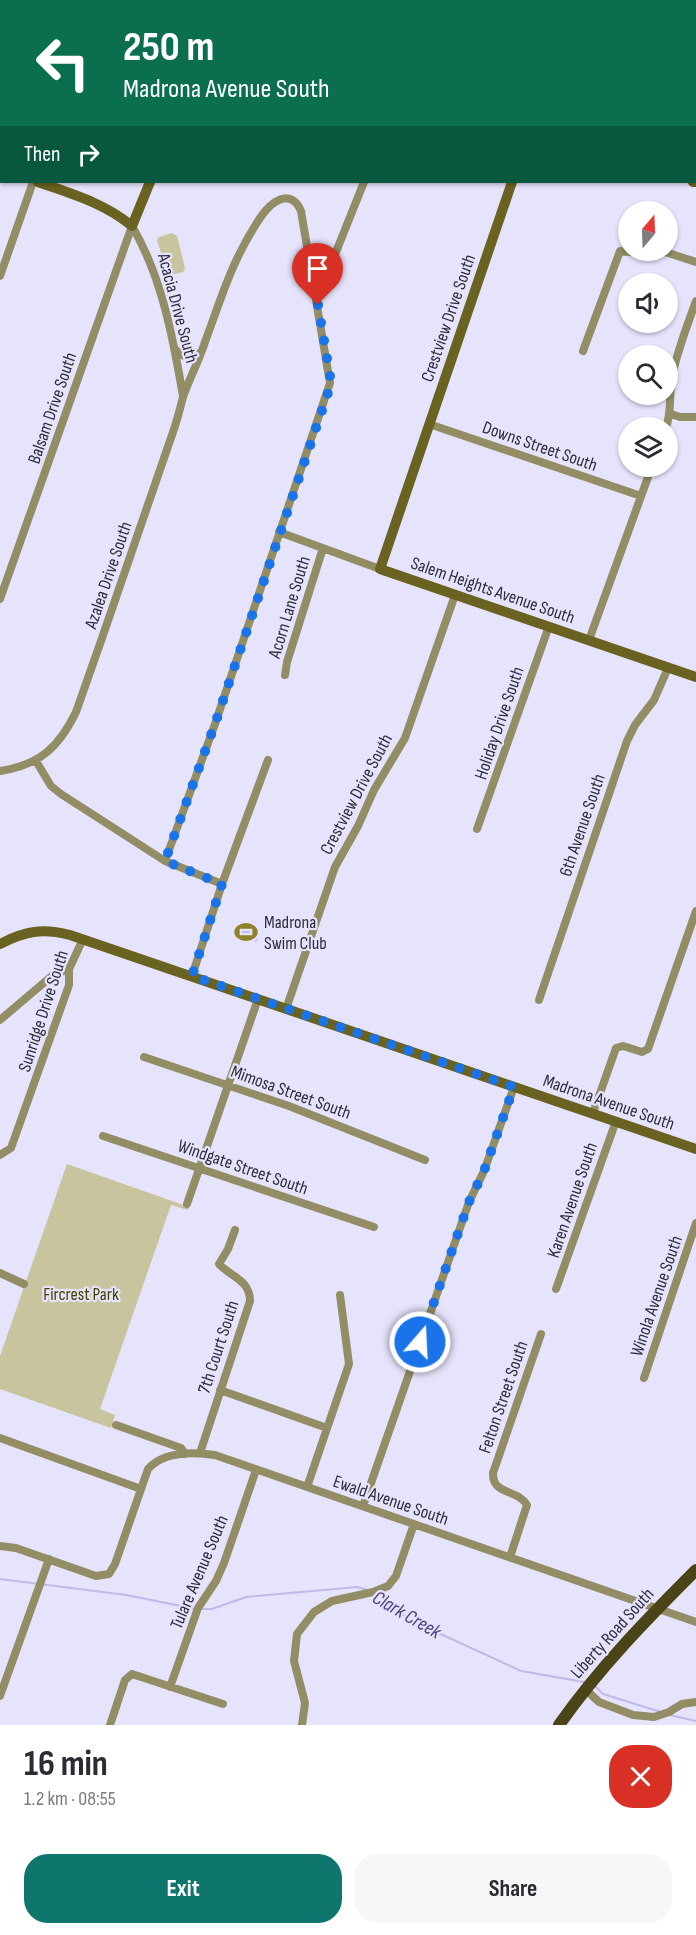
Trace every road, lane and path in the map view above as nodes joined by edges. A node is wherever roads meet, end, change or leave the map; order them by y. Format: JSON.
{"nodes":[{"id":1,"x":33,"y":183,"type":"edge"},
{"id":2,"x":41,"y":183,"type":"edge"},
{"id":3,"x":150,"y":183,"type":"edge"},
{"id":4,"x":364,"y":183,"type":"edge"},
{"id":5,"x":512,"y":183,"type":"edge"},
{"id":6,"x":132,"y":226,"type":"junction"},
{"id":7,"x":696,"y":262,"type":"edge"},
{"id":8,"x":0,"y":276,"type":"edge"},
{"id":9,"x":314,"y":284,"type":"junction"},
{"id":10,"x":696,"y":302,"type":"edge"},
{"id":11,"x":175,"y":348,"type":"junction"},
{"id":12,"x":583,"y":351,"type":"dead end"},
{"id":13,"x":201,"y":353,"type":"junction"},
{"id":14,"x":183,"y":399,"type":"junction"},
{"id":15,"x":670,"y":414,"type":"junction"},
{"id":16,"x":669,"y":417,"type":"edge"},
{"id":17,"x":696,"y":417,"type":"edge"},
{"id":18,"x":429,"y":424,"type":"junction"},
{"id":19,"x":648,"y":477,"type":"edge"},
{"id":20,"x":641,"y":496,"type":"junction"},
{"id":21,"x":279,"y":532,"type":"junction"},
{"id":22,"x":323,"y":548,"type":"junction"},
{"id":23,"x":380,"y":569,"type":"junction"},
{"id":24,"x":455,"y":595,"type":"junction"},
{"id":25,"x":0,"y":599,"type":"edge"},
{"id":26,"x":549,"y":626,"type":"junction"},
{"id":27,"x":589,"y":640,"type":"junction"},
{"id":28,"x":668,"y":668,"type":"junction"},
{"id":29,"x":285,"y":675,"type":"dead end"},
{"id":30,"x":696,"y":677,"type":"edge"},
{"id":31,"x":268,"y":760,"type":"dead end"},
{"id":32,"x":36,"y":761,"type":"junction"},
{"id":33,"x":0,"y":771,"type":"edge"},
{"id":34,"x":477,"y":829,"type":"dead end"},
{"id":35,"x":165,"y":861,"type":"junction"},
{"id":36,"x":222,"y":884,"type":"junction"},
{"id":37,"x":696,"y":911,"type":"edge"},
{"id":38,"x":83,"y":939,"type":"junction"},
{"id":39,"x":0,"y":944,"type":"edge"},
{"id":40,"x":69,"y":969,"type":"junction"},
{"id":41,"x":192,"y":976,"type":"junction"},
{"id":42,"x":258,"y":999,"type":"junction"},
{"id":43,"x":539,"y":1000,"type":"dead end"},
{"id":44,"x":286,"y":1009,"type":"junction"},
{"id":45,"x":0,"y":1020,"type":"edge"},
{"id":46,"x":144,"y":1058,"type":"dead end"},
{"id":47,"x":228,"y":1084,"type":"junction"},
{"id":48,"x":514,"y":1087,"type":"junction"},
{"id":49,"x":593,"y":1113,"type":"junction"},
{"id":50,"x":615,"y":1121,"type":"junction"},
{"id":51,"x":103,"y":1136,"type":"dead end"},
{"id":52,"x":696,"y":1149,"type":"edge"},
{"id":53,"x":0,"y":1155,"type":"edge"},
{"id":54,"x":425,"y":1160,"type":"dead end"},
{"id":55,"x":200,"y":1168,"type":"junction"},
{"id":56,"x":187,"y":1204,"type":"dead end"},
{"id":57,"x":696,"y":1223,"type":"edge"},
{"id":58,"x":374,"y":1227,"type":"dead end"},
{"id":59,"x":235,"y":1230,"type":"dead end"},
{"id":60,"x":0,"y":1273,"type":"edge"},
{"id":61,"x":24,"y":1284,"type":"dead end"},
{"id":62,"x":556,"y":1289,"type":"dead end"},
{"id":63,"x":340,"y":1295,"type":"dead end"},
{"id":64,"x":541,"y":1334,"type":"dead end"},
{"id":65,"x":644,"y":1378,"type":"dead end"},
{"id":66,"x":220,"y":1390,"type":"junction"},
{"id":67,"x":116,"y":1425,"type":"dead end"},
{"id":68,"x":327,"y":1428,"type":"junction"},
{"id":69,"x":0,"y":1438,"type":"edge"},
{"id":70,"x":200,"y":1453,"type":"junction"},
{"id":71,"x":184,"y":1454,"type":"junction"},
{"id":72,"x":256,"y":1470,"type":"junction"},
{"id":73,"x":307,"y":1487,"type":"junction"},
{"id":74,"x":141,"y":1489,"type":"junction"},
{"id":75,"x":363,"y":1506,"type":"junction"},
{"id":76,"x":414,"y":1524,"type":"junction"},
{"id":77,"x":0,"y":1546,"type":"edge"},
{"id":78,"x":510,"y":1557,"type":"junction"},
{"id":79,"x":48,"y":1559,"type":"junction"},
{"id":80,"x":696,"y":1570,"type":"edge"},
{"id":81,"x":658,"y":1608,"type":"junction"},
{"id":82,"x":696,"y":1622,"type":"edge"},
{"id":83,"x":170,"y":1687,"type":"junction"},
{"id":84,"x":585,"y":1689,"type":"junction"},
{"id":85,"x":0,"y":1695,"type":"edge"},
{"id":86,"x":696,"y":1702,"type":"edge"},
{"id":87,"x":223,"y":1704,"type":"dead end"},
{"id":88,"x":110,"y":1725,"type":"edge"},
{"id":89,"x":302,"y":1725,"type":"edge"},
{"id":90,"x":559,"y":1725,"type":"edge"}],
"edges":[{"from":1,"to":8,"type":"street"},
{"from":2,"to":6,"type":"street","name":"Acacia Drive South"},
{"from":3,"to":6,"type":"street"},
{"from":4,"to":9,"type":"street"},
{"from":5,"to":18,"type":"street","name":"Crestview Drive South"},
{"from":6,"to":11,"type":"street","name":"Acacia Drive South"},
{"from":6,"to":25,"type":"street","name":"Balsam Drive South"},
{"from":7,"to":12,"type":"street"},
{"from":9,"to":13,"type":"street","name":"Azalea Drive South"},
{"from":9,"to":21,"type":"street"},
{"from":10,"to":15,"type":"street"},
{"from":11,"to":13,"type":"street"},
{"from":11,"to":14,"type":"street","name":"Acacia Drive South"},
{"from":13,"to":14,"type":"street","name":"Azalea Drive South"},
{"from":14,"to":32,"type":"street","name":"Azalea Drive South"},
{"from":15,"to":16,"type":"street"},
{"from":15,"to":17,"type":"street"},
{"from":18,"to":20,"type":"street","name":"Downs Street South"},
{"from":18,"to":23,"type":"street","name":"Crestview Drive South"},
{"from":19,"to":20,"type":"street"},
{"from":20,"to":27,"type":"street"},
{"from":21,"to":22,"type":"street","name":"Salem Heights Avenue South"},
{"from":21,"to":35,"type":"street"},
{"from":22,"to":23,"type":"street","name":"Salem Heights Avenue South"},
{"from":22,"to":29,"type":"street","name":"Acorn Lane South"},
{"from":23,"to":24,"type":"street","name":"Salem Heights Avenue South"},
{"from":24,"to":26,"type":"street","name":"Salem Heights Avenue South"},
{"from":24,"to":44,"type":"street","name":"Crestview Drive South"},
{"from":26,"to":27,"type":"street","name":"Salem Heights Avenue South"},
{"from":26,"to":34,"type":"street","name":"Holiday Drive South"},
{"from":27,"to":28,"type":"street","name":"Salem Heights Avenue South"},
{"from":28,"to":30,"type":"street","name":"Salem Heights Avenue South"},
{"from":28,"to":43,"type":"street","name":"6th Avenue South"},
{"from":31,"to":36,"type":"street"},
{"from":32,"to":33,"type":"street","name":"Azalea Drive South"},
{"from":32,"to":35,"type":"street"},
{"from":35,"to":36,"type":"street"},
{"from":36,"to":41,"type":"street"},
{"from":37,"to":49,"type":"street"},
{"from":38,"to":39,"type":"street","name":"Madrona Avenue South"},
{"from":38,"to":40,"type":"street","name":"Sunridge Drive South"},
{"from":38,"to":41,"type":"street","name":"Madrona Avenue South"},
{"from":40,"to":45,"type":"street"},
{"from":40,"to":53,"type":"street","name":"Sunridge Drive South"},
{"from":41,"to":42,"type":"street","name":"Madrona Avenue South"},
{"from":42,"to":44,"type":"street","name":"Madrona Avenue South"},
{"from":42,"to":47,"type":"street"},
{"from":44,"to":48,"type":"street","name":"Madrona Avenue South"},
{"from":46,"to":47,"type":"street","name":"Mimosa Street South"},
{"from":47,"to":54,"type":"street","name":"Mimosa Street South"},
{"from":47,"to":55,"type":"street"},
{"from":48,"to":49,"type":"street","name":"Madrona Avenue South"},
{"from":48,"to":75,"type":"street"},
{"from":49,"to":50,"type":"street","name":"Madrona Avenue South"},
{"from":50,"to":52,"type":"street","name":"Madrona Avenue South"},
{"from":50,"to":62,"type":"street","name":"Karen Avenue South"},
{"from":51,"to":55,"type":"street","name":"Windgate Street South"},
{"from":55,"to":56,"type":"street"},
{"from":55,"to":58,"type":"street","name":"Windgate Street South"},
{"from":57,"to":65,"type":"street","name":"Winola Avenue South"},
{"from":59,"to":66,"type":"street","name":"7th Court South"},
{"from":60,"to":61,"type":"street"},
{"from":63,"to":68,"type":"street"},
{"from":64,"to":78,"type":"street","name":"Felton Street South"},
{"from":66,"to":68,"type":"street"},
{"from":66,"to":70,"type":"street","name":"7th Court South"},
{"from":67,"to":71,"type":"street"},
{"from":68,"to":73,"type":"street"},
{"from":69,"to":74,"type":"street"},
{"from":70,"to":71,"type":"street","name":"Ewald Avenue South"},
{"from":70,"to":72,"type":"street","name":"Ewald Avenue South"},
{"from":71,"to":74,"type":"street"},
{"from":72,"to":73,"type":"street","name":"Ewald Avenue South"},
{"from":72,"to":83,"type":"street","name":"Tulare Avenue South"},
{"from":73,"to":75,"type":"street","name":"Ewald Avenue South"},
{"from":74,"to":79,"type":"street"},
{"from":75,"to":76,"type":"street","name":"Ewald Avenue South"},
{"from":76,"to":78,"type":"street","name":"Ewald Avenue South"},
{"from":76,"to":89,"type":"street"},
{"from":77,"to":79,"type":"street"},
{"from":78,"to":81,"type":"street","name":"Ewald Avenue South"},
{"from":79,"to":85,"type":"street"},
{"from":80,"to":81,"type":"main road","name":"Liberty Road South"},
{"from":81,"to":82,"type":"street","name":"Ewald Avenue South"},
{"from":81,"to":84,"type":"main road","name":"Liberty Road South"},
{"from":83,"to":87,"type":"street"},
{"from":83,"to":88,"type":"street"},
{"from":84,"to":86,"type":"street"},
{"from":84,"to":90,"type":"main road","name":"Liberty Road South"}]}
